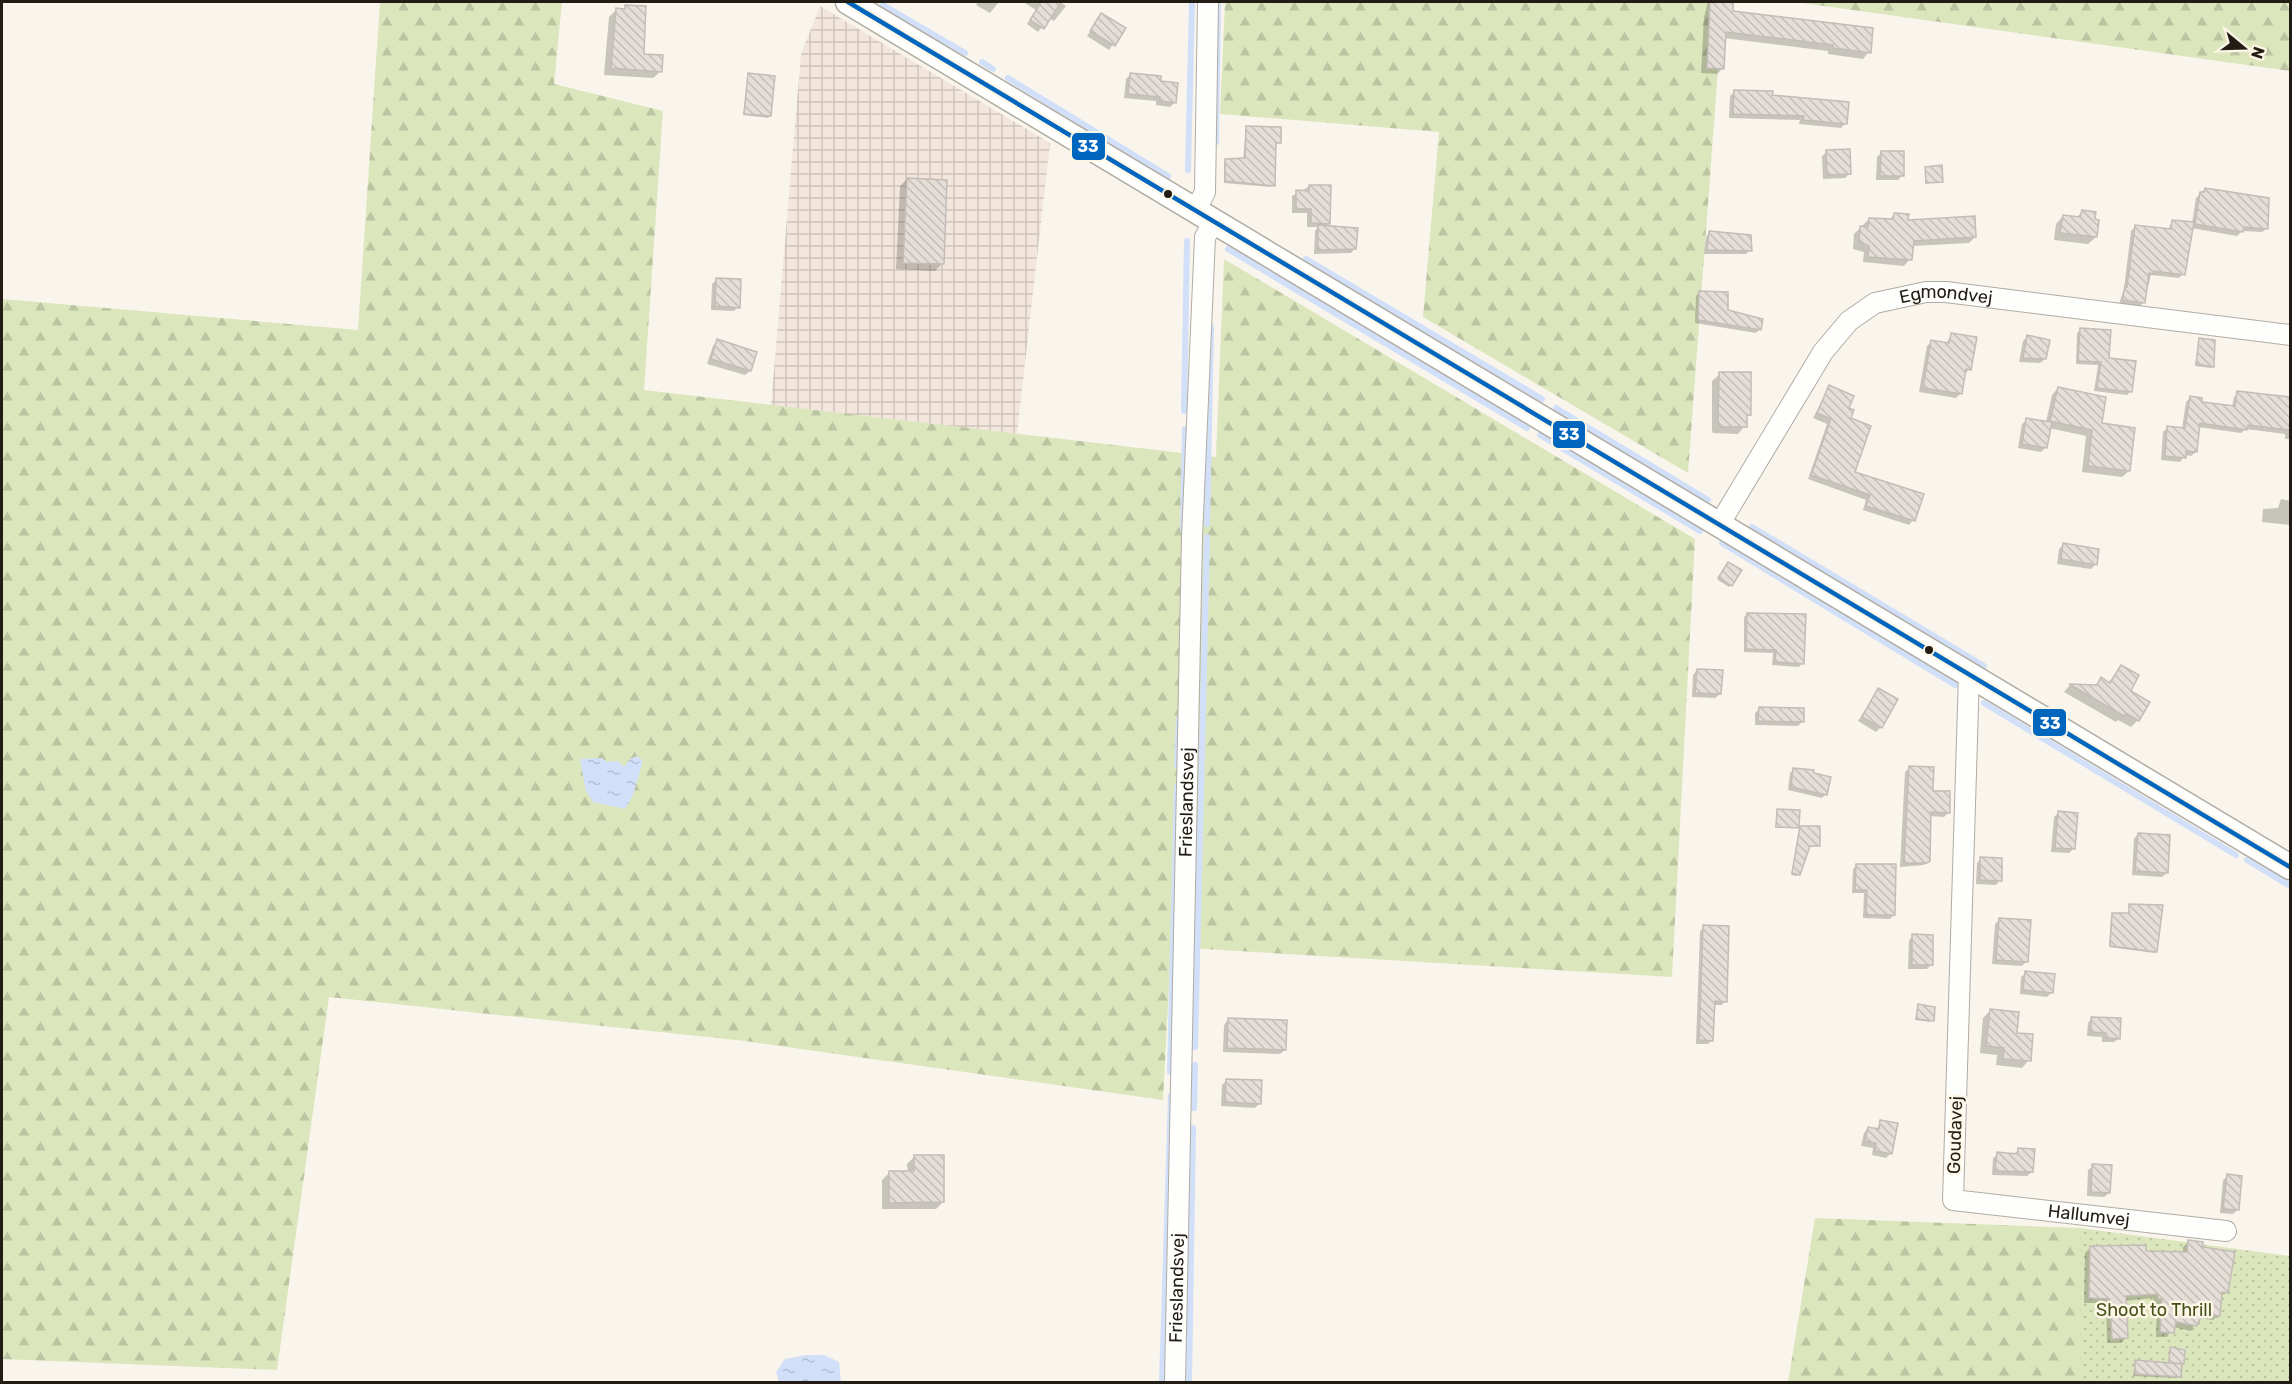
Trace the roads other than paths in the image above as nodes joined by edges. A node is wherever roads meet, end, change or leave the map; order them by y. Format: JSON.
{"nodes":[{"id":1,"x":848,"y":2,"type":"edge"},
{"id":2,"x":1208,"y":2,"type":"edge"},
{"id":3,"x":1205,"y":216,"type":"junction"},
{"id":4,"x":2290,"y":335,"type":"edge"},
{"id":5,"x":1719,"y":525,"type":"junction"},
{"id":6,"x":1969,"y":673,"type":"junction"},
{"id":7,"x":2290,"y":867,"type":"edge"},
{"id":8,"x":1953,"y":1200,"type":"joint"},
{"id":9,"x":2226,"y":1231,"type":"dead end"},
{"id":10,"x":1175,"y":1383,"type":"edge"}],
"edges":[{"from":1,"to":3,"type":"street"},
{"from":2,"to":3,"type":"street","name":"Frieslandsvej"},
{"from":3,"to":5,"type":"street"},
{"from":3,"to":10,"type":"street","name":"Frieslandsvej"},
{"from":4,"to":5,"type":"street","name":"Egmondvej"},
{"from":5,"to":6,"type":"street"},
{"from":6,"to":7,"type":"street"},
{"from":6,"to":8,"type":"street","name":"Goudavej"},
{"from":8,"to":9,"type":"street","name":"Hallumvej"}]}
